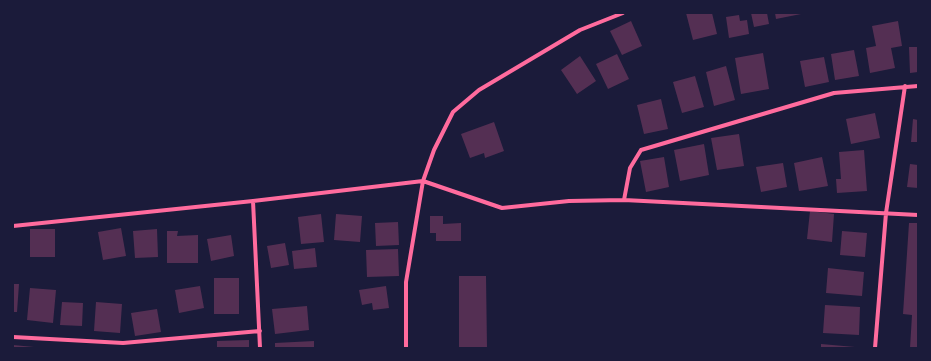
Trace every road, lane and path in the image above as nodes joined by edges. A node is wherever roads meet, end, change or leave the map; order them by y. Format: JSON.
{"nodes":[{"id":1,"x":623,"y":13,"type":"edge"},
{"id":2,"x":905,"y":86,"type":"junction"},
{"id":3,"x":918,"y":86,"type":"edge"},
{"id":4,"x":424,"y":181,"type":"junction"},
{"id":5,"x":624,"y":200,"type":"junction"},
{"id":6,"x":253,"y":201,"type":"junction"},
{"id":7,"x":886,"y":213,"type":"junction"},
{"id":8,"x":918,"y":215,"type":"edge"},
{"id":9,"x":13,"y":226,"type":"edge"},
{"id":10,"x":260,"y":331,"type":"junction"},
{"id":11,"x":13,"y":337,"type":"edge"},
{"id":12,"x":260,"y":348,"type":"edge"},
{"id":13,"x":406,"y":348,"type":"edge"},
{"id":14,"x":874,"y":348,"type":"edge"}],
"edges":[{"from":1,"to":4,"type":"street"},
{"from":2,"to":3,"type":"street"},
{"from":2,"to":5,"type":"street"},
{"from":2,"to":7,"type":"street"},
{"from":4,"to":5,"type":"street"},
{"from":4,"to":6,"type":"street"},
{"from":4,"to":13,"type":"street"},
{"from":5,"to":7,"type":"street"},
{"from":6,"to":9,"type":"street"},
{"from":6,"to":10,"type":"street"},
{"from":7,"to":8,"type":"street"},
{"from":7,"to":14,"type":"street"},
{"from":10,"to":11,"type":"street"},
{"from":10,"to":12,"type":"street"}]}
